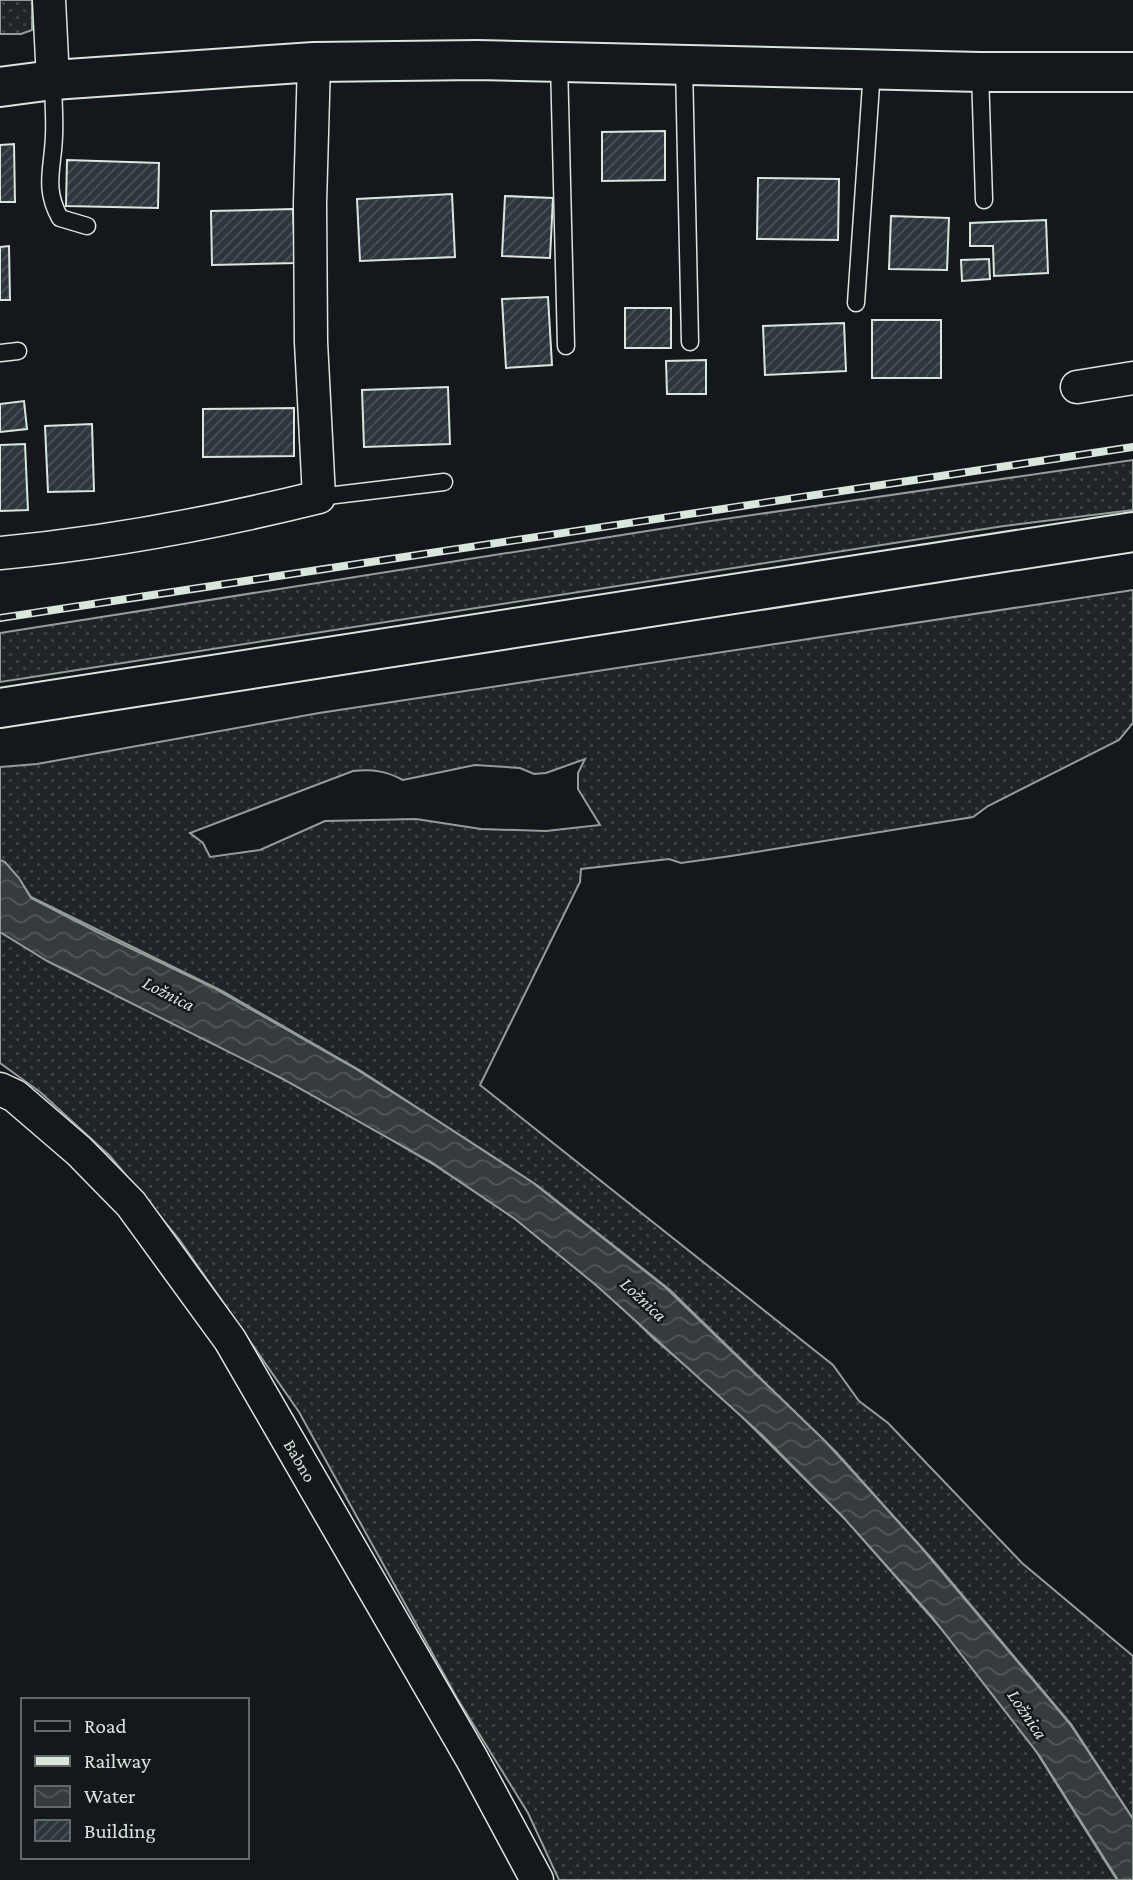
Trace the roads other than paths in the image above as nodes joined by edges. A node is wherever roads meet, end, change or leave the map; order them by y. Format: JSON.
{"nodes":[{"id":1,"x":48,"y":0,"type":"edge"},
{"id":2,"x":314,"y":62,"type":"junction"},
{"id":3,"x":559,"y":62,"type":"junction"},
{"id":4,"x":684,"y":65,"type":"junction"},
{"id":5,"x":872,"y":70,"type":"junction"},
{"id":6,"x":980,"y":72,"type":"junction"},
{"id":7,"x":1133,"y":72,"type":"edge"},
{"id":8,"x":53,"y":80,"type":"junction"},
{"id":9,"x":0,"y":87,"type":"edge"},
{"id":10,"x":984,"y":200,"type":"dead end"},
{"id":11,"x":87,"y":226,"type":"dead end"},
{"id":12,"x":856,"y":303,"type":"dead end"},
{"id":13,"x":690,"y":342,"type":"dead end"},
{"id":14,"x":566,"y":346,"type":"dead end"},
{"id":15,"x":18,"y":351,"type":"dead end"},
{"id":16,"x":0,"y":353,"type":"edge"},
{"id":17,"x":1133,"y":378,"type":"edge"},
{"id":18,"x":1077,"y":387,"type":"dead end"},
{"id":19,"x":444,"y":482,"type":"dead end"},
{"id":20,"x":318,"y":497,"type":"junction"},
{"id":21,"x":1133,"y":532,"type":"edge"},
{"id":22,"x":0,"y":553,"type":"edge"},
{"id":23,"x":0,"y":708,"type":"edge"},
{"id":24,"x":0,"y":1089,"type":"edge"},
{"id":25,"x":537,"y":1880,"type":"edge"}],
"edges":[{"from":1,"to":8,"type":"street"},
{"from":2,"to":3,"type":"street"},
{"from":2,"to":8,"type":"street"},
{"from":2,"to":20,"type":"street"},
{"from":3,"to":4,"type":"street"},
{"from":3,"to":14,"type":"lane"},
{"from":4,"to":5,"type":"street"},
{"from":4,"to":13,"type":"lane"},
{"from":5,"to":6,"type":"street"},
{"from":5,"to":12,"type":"lane"},
{"from":6,"to":7,"type":"street"},
{"from":6,"to":10,"type":"lane"},
{"from":8,"to":9,"type":"street"},
{"from":8,"to":11,"type":"lane"},
{"from":15,"to":16,"type":"lane"},
{"from":17,"to":18,"type":"street"},
{"from":19,"to":20,"type":"lane"},
{"from":20,"to":22,"type":"street"},
{"from":21,"to":23,"type":"street"},
{"from":24,"to":25,"type":"street","name":"Babno"}]}
